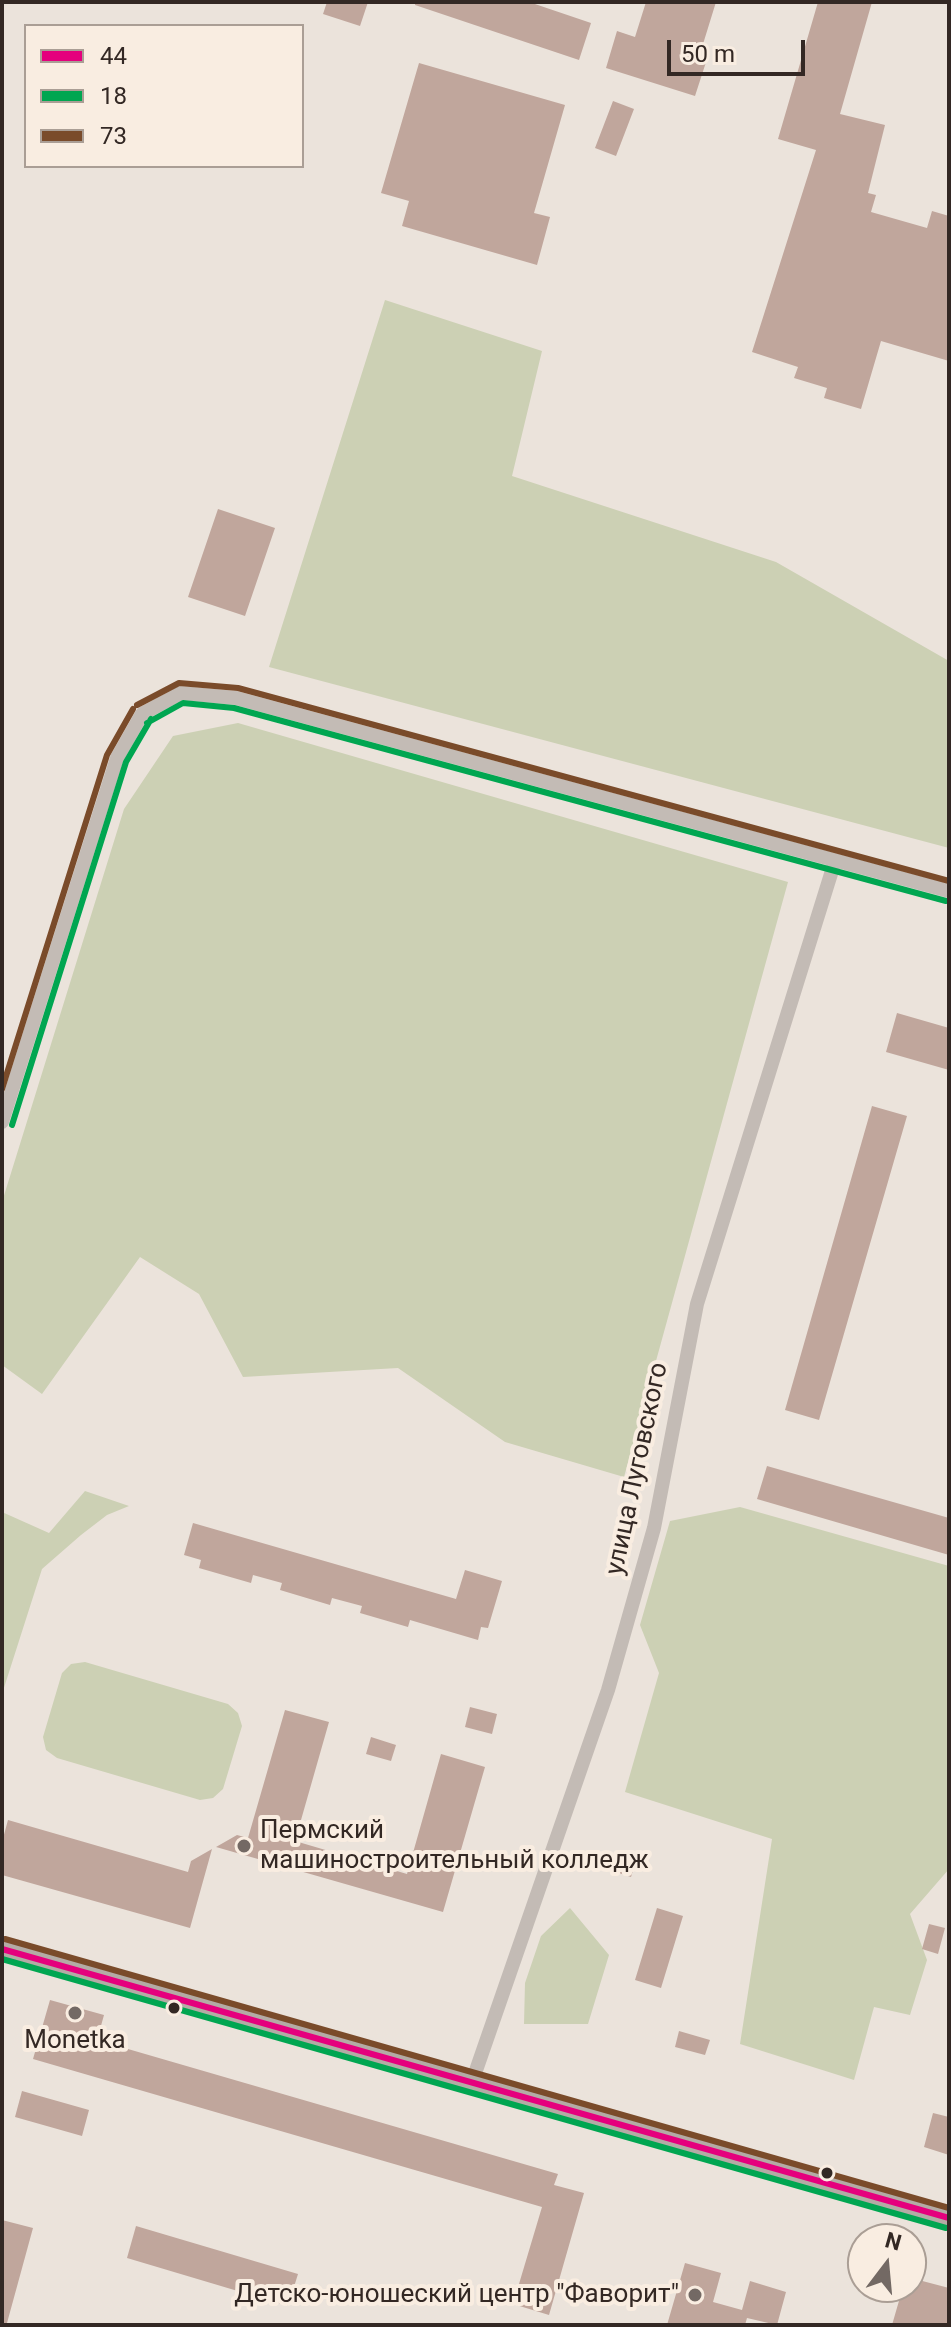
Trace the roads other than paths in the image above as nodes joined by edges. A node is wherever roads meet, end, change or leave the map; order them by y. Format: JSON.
{"nodes":[{"id":1,"x":835,"y":861,"type":"junction"},
{"id":2,"x":949,"y":891,"type":"edge"},
{"id":3,"x":2,"y":1122,"type":"edge"},
{"id":4,"x":2,"y":1949,"type":"edge"},
{"id":5,"x":472,"y":2082,"type":"junction"},
{"id":6,"x":949,"y":2218,"type":"edge"}],
"edges":[{"from":1,"to":2,"type":"street"},
{"from":1,"to":3,"type":"street"},
{"from":1,"to":5,"type":"street","name":"улица Луговского"},
{"from":4,"to":5,"type":"street"},
{"from":5,"to":6,"type":"street"}]}
